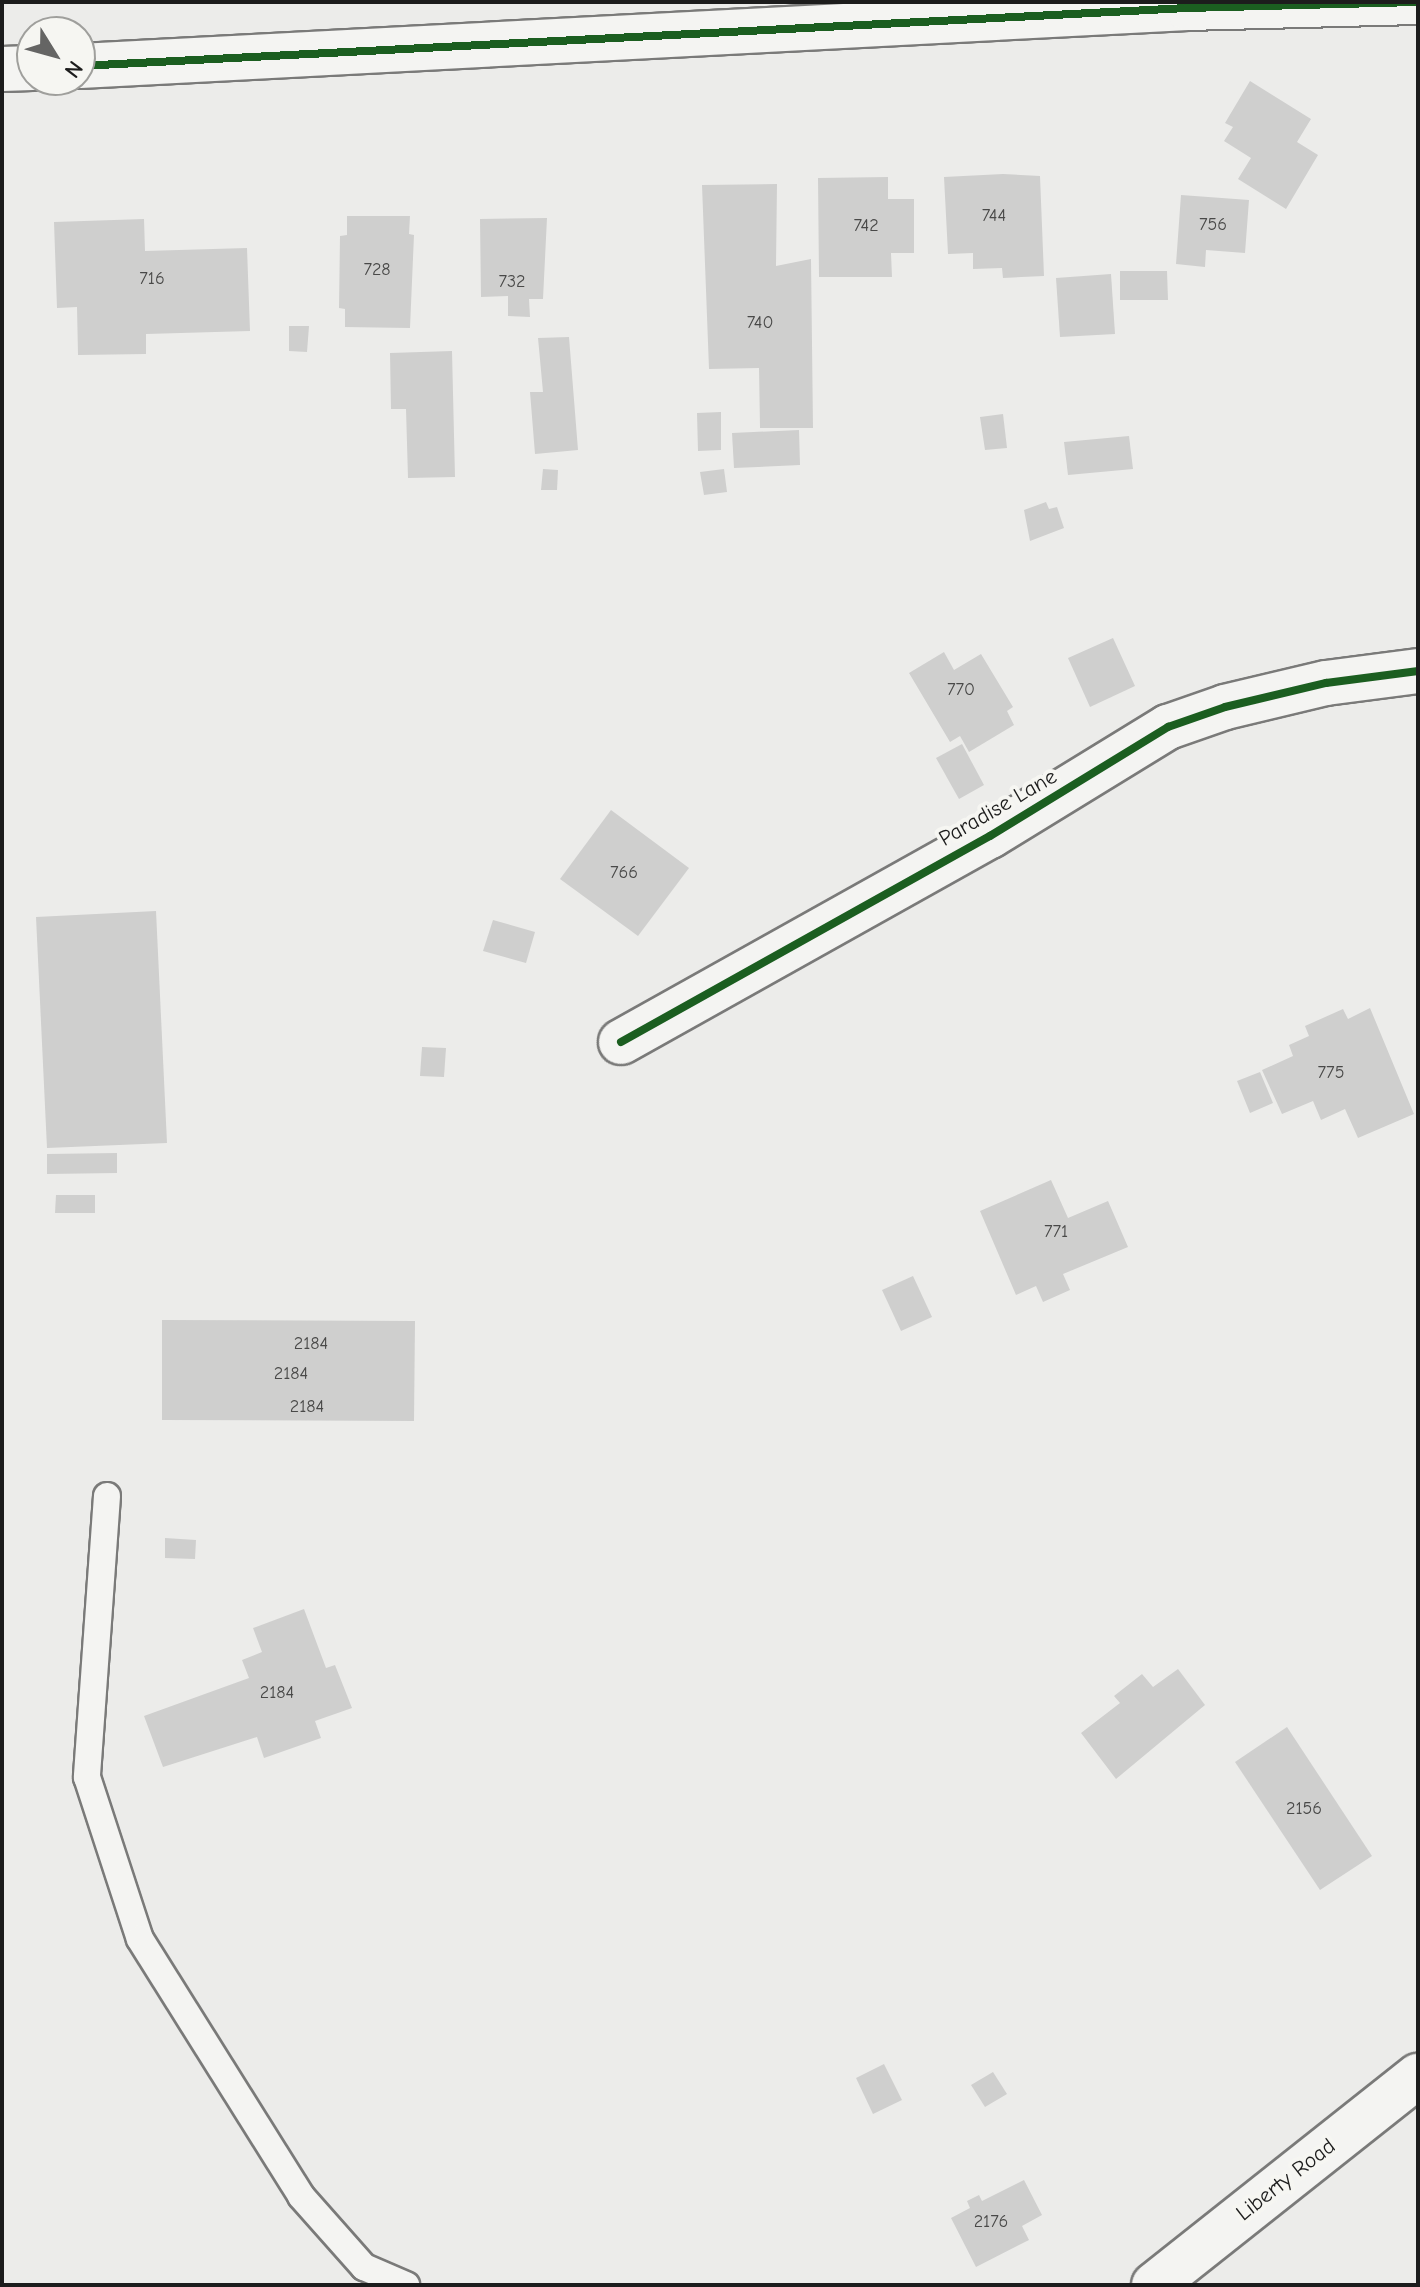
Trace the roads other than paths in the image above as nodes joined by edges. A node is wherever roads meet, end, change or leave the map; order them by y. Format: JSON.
{"nodes":[{"id":1,"x":1418,"y":2,"type":"edge"},
{"id":2,"x":96,"y":65,"type":"edge"},
{"id":3,"x":1418,"y":671,"type":"edge"},
{"id":4,"x":621,"y":1042,"type":"dead end"},
{"id":5,"x":107,"y":1496,"type":"dead end"},
{"id":6,"x":1418,"y":2076,"type":"edge"},
{"id":7,"x":406,"y":2285,"type":"edge"},
{"id":8,"x":1154,"y":2285,"type":"edge"}],
"edges":[{"from":1,"to":2,"type":"street"},
{"from":3,"to":4,"type":"street","name":"Paradise Lane"},
{"from":5,"to":7,"type":"lane"},
{"from":6,"to":8,"type":"street","name":"Liberty Road"}]}
